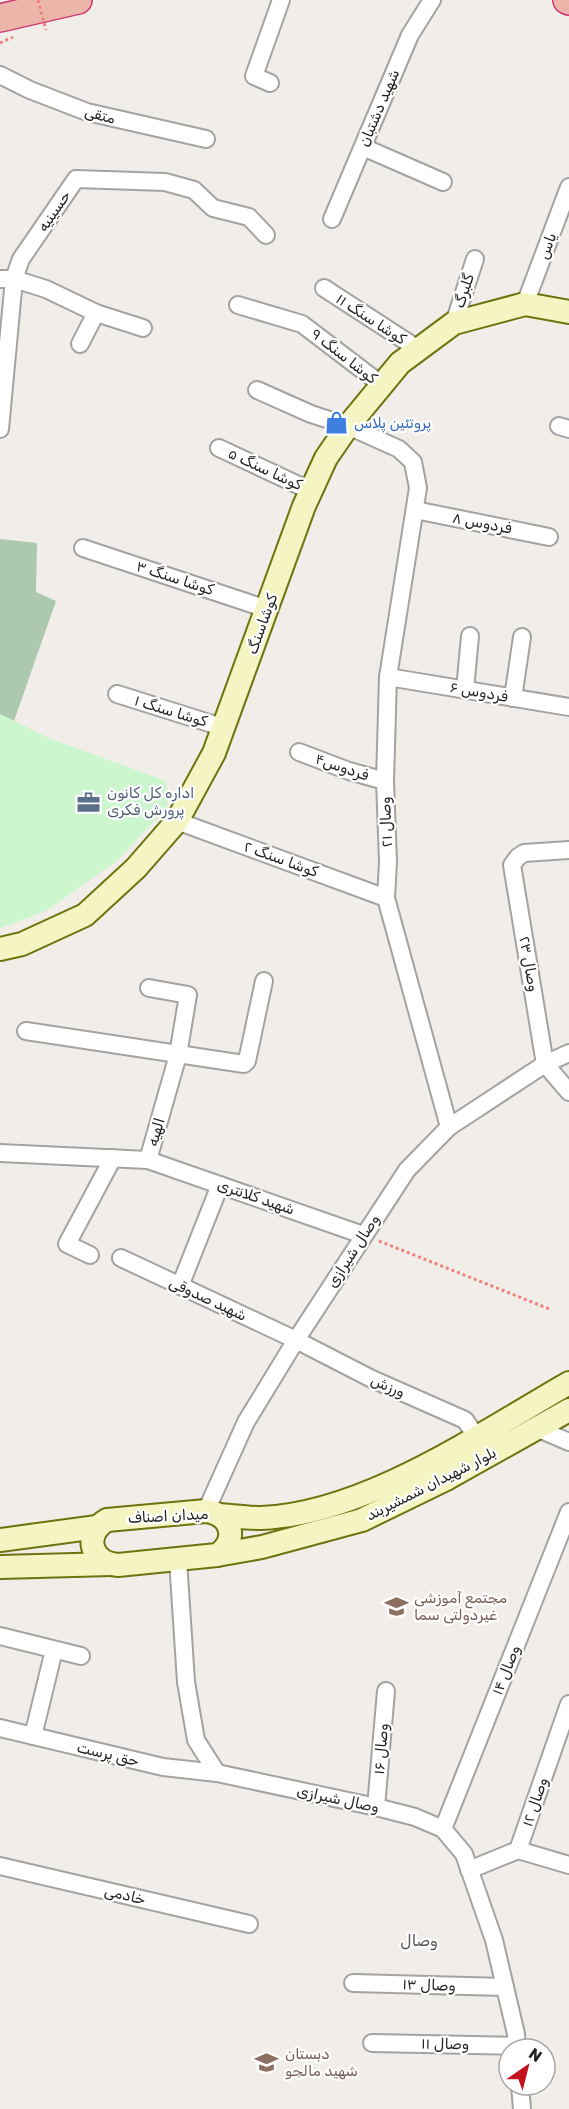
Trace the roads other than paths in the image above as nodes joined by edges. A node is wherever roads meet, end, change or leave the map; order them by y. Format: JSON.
{"nodes":[{"id":1,"x":78,"y":0,"type":"edge"},
{"id":2,"x":280,"y":0,"type":"edge"},
{"id":3,"x":432,"y":0,"type":"edge"},
{"id":4,"x":0,"y":18,"type":"edge"},
{"id":5,"x":0,"y":75,"type":"edge"},
{"id":6,"x":270,"y":83,"type":"dead end"},
{"id":7,"x":206,"y":140,"type":"dead end"},
{"id":8,"x":363,"y":147,"type":"junction"},
{"id":9,"x":443,"y":183,"type":"dead end"},
{"id":10,"x":569,"y":187,"type":"edge"},
{"id":11,"x":332,"y":219,"type":"dead end"},
{"id":12,"x":266,"y":235,"type":"dead end"},
{"id":13,"x":475,"y":259,"type":"dead end"},
{"id":14,"x":7,"y":279,"type":"edge"},
{"id":15,"x":324,"y":288,"type":"dead end"},
{"id":16,"x":525,"y":304,"type":"junction"},
{"id":17,"x":238,"y":305,"type":"dead end"},
{"id":18,"x":569,"y":312,"type":"edge"},
{"id":19,"x":96,"y":313,"type":"junction"},
{"id":20,"x":454,"y":323,"type":"junction"},
{"id":21,"x":143,"y":328,"type":"dead end"},
{"id":22,"x":80,"y":344,"type":"dead end"},
{"id":23,"x":418,"y":349,"type":"junction"},
{"id":24,"x":382,"y":385,"type":"junction"},
{"id":25,"x":257,"y":390,"type":"dead end"},
{"id":26,"x":348,"y":426,"type":"junction"},
{"id":27,"x":0,"y":429,"type":"edge"},
{"id":28,"x":219,"y":448,"type":"dead end"},
{"id":29,"x":311,"y":491,"type":"junction"},
{"id":30,"x":415,"y":510,"type":"junction"},
{"id":31,"x":549,"y":537,"type":"dead end"},
{"id":32,"x":83,"y":548,"type":"dead end"},
{"id":33,"x":267,"y":609,"type":"junction"},
{"id":34,"x":470,"y":636,"type":"dead end"},
{"id":35,"x":522,"y":637,"type":"dead end"},
{"id":36,"x":388,"y":677,"type":"junction"},
{"id":37,"x":465,"y":690,"type":"junction"},
{"id":38,"x":117,"y":694,"type":"dead end"},
{"id":39,"x":513,"y":698,"type":"junction"},
{"id":40,"x":569,"y":707,"type":"edge"},
{"id":41,"x":225,"y":728,"type":"junction"},
{"id":42,"x":299,"y":752,"type":"dead end"},
{"id":43,"x":385,"y":781,"type":"junction"},
{"id":44,"x":177,"y":821,"type":"junction"},
{"id":45,"x":569,"y":850,"type":"edge"},
{"id":46,"x":386,"y":897,"type":"junction"},
{"id":47,"x":0,"y":949,"type":"edge"},
{"id":48,"x":264,"y":981,"type":"dead end"},
{"id":49,"x":149,"y":988,"type":"dead end"},
{"id":50,"x":26,"y":1030,"type":"dead end"},
{"id":51,"x":569,"y":1053,"type":"edge"},
{"id":52,"x":178,"y":1055,"type":"junction"},
{"id":53,"x":545,"y":1064,"type":"junction"},
{"id":54,"x":569,"y":1092,"type":"edge"},
{"id":55,"x":449,"y":1127,"type":"junction"},
{"id":56,"x":0,"y":1153,"type":"edge"},
{"id":57,"x":113,"y":1158,"type":"junction"},
{"id":58,"x":148,"y":1160,"type":"junction"},
{"id":59,"x":220,"y":1185,"type":"junction"},
{"id":60,"x":363,"y":1235,"type":"junction"},
{"id":61,"x":90,"y":1255,"type":"dead end"},
{"id":62,"x":121,"y":1258,"type":"dead end"},
{"id":63,"x":180,"y":1286,"type":"junction"},
{"id":64,"x":296,"y":1340,"type":"junction"},
{"id":65,"x":569,"y":1383,"type":"edge"},
{"id":66,"x":569,"y":1410,"type":"edge"},
{"id":67,"x":536,"y":1428,"type":"junction"},
{"id":68,"x":476,"y":1436,"type":"junction"},
{"id":69,"x":569,"y":1442,"type":"edge"},
{"id":70,"x":569,"y":1512,"type":"edge"},
{"id":71,"x":212,"y":1513,"type":"junction"},
{"id":72,"x":97,"y":1527,"type":"junction"},
{"id":73,"x":0,"y":1540,"type":"edge"},
{"id":74,"x":217,"y":1555,"type":"junction"},
{"id":75,"x":178,"y":1560,"type":"junction"},
{"id":76,"x":111,"y":1564,"type":"junction"},
{"id":77,"x":0,"y":1567,"type":"edge"},
{"id":78,"x":0,"y":1636,"type":"edge"},
{"id":79,"x":54,"y":1650,"type":"junction"},
{"id":80,"x":81,"y":1656,"type":"dead end"},
{"id":81,"x":386,"y":1691,"type":"dead end"},
{"id":82,"x":569,"y":1704,"type":"edge"},
{"id":83,"x":0,"y":1728,"type":"edge"},
{"id":84,"x":33,"y":1736,"type":"junction"},
{"id":85,"x":564,"y":1736,"type":"edge"},
{"id":86,"x":217,"y":1773,"type":"junction"},
{"id":87,"x":376,"y":1807,"type":"junction"},
{"id":88,"x":443,"y":1829,"type":"junction"},
{"id":89,"x":518,"y":1850,"type":"junction"},
{"id":90,"x":569,"y":1865,"type":"edge"},
{"id":91,"x":0,"y":1866,"type":"edge"},
{"id":92,"x":469,"y":1870,"type":"junction"},
{"id":93,"x":249,"y":1924,"type":"dead end"},
{"id":94,"x":353,"y":1983,"type":"dead end"},
{"id":95,"x":505,"y":1988,"type":"junction"},
{"id":96,"x":516,"y":2037,"type":"edge"},
{"id":97,"x":372,"y":2043,"type":"dead end"},
{"id":98,"x":497,"y":2047,"type":"edge"}],
"edges":[{"from":1,"to":4,"type":"highway"},
{"from":2,"to":6,"type":"street"},
{"from":3,"to":8,"type":"street","name":"شهید دشتبان"},
{"from":5,"to":7,"type":"street","name":"متقی"},
{"from":8,"to":9,"type":"street"},
{"from":8,"to":11,"type":"street","name":"شهید دشتبان"},
{"from":10,"to":16,"type":"street","name":"یاس"},
{"from":12,"to":14,"type":"street","name":"حسینیه"},
{"from":13,"to":20,"type":"street","name":"گلبرگ"},
{"from":14,"to":19,"type":"street"},
{"from":14,"to":27,"type":"street"},
{"from":15,"to":23,"type":"street","name":"۱۱ کوشا سنگ"},
{"from":16,"to":18,"type":"main road"},
{"from":16,"to":20,"type":"main road","name":"کوشاسنگ"},
{"from":17,"to":24,"type":"street","name":"کوشا سنگ ۹"},
{"from":19,"to":21,"type":"street"},
{"from":19,"to":22,"type":"street"},
{"from":20,"to":23,"type":"main road","name":"کوشاسنگ"},
{"from":23,"to":24,"type":"main road","name":"کوشاسنگ"},
{"from":24,"to":26,"type":"main road","name":"کوشاسنگ"},
{"from":25,"to":26,"type":"street","name":"وصال ۲۱"},
{"from":26,"to":29,"type":"main road","name":"کوشاسنگ"},
{"from":26,"to":30,"type":"street","name":"وصال ۲۱"},
{"from":28,"to":29,"type":"street","name":"کوشا سنگ ۵"},
{"from":29,"to":33,"type":"main road","name":"کوشاسنگ"},
{"from":30,"to":31,"type":"street","name":"فردوس ۸"},
{"from":30,"to":36,"type":"street","name":"وصال ۲۱"},
{"from":32,"to":33,"type":"street","name":"کوشا سنگ ۳"},
{"from":33,"to":41,"type":"main road","name":"کوشاسنگ"},
{"from":34,"to":37,"type":"street"},
{"from":35,"to":39,"type":"street"},
{"from":36,"to":37,"type":"street","name":"فردوس ۶"},
{"from":36,"to":43,"type":"street","name":"وصال ۲۱"},
{"from":37,"to":39,"type":"street","name":"فردوس ۶"},
{"from":38,"to":41,"type":"street","name":"کوشا سنگ ۱"},
{"from":39,"to":40,"type":"street","name":"فردوس ۶"},
{"from":41,"to":44,"type":"main road","name":"کوشاسنگ"},
{"from":42,"to":43,"type":"street","name":"فردوس۴"},
{"from":43,"to":46,"type":"street","name":"وصال ۲۱"},
{"from":44,"to":46,"type":"street","name":"کوشا سنگ ۲"},
{"from":44,"to":47,"type":"main road","name":"کوشاسنگ"},
{"from":45,"to":53,"type":"street","name":"وصال ۲۳"},
{"from":46,"to":55,"type":"street","name":"وصال ۲۱"},
{"from":48,"to":52,"type":"street"},
{"from":49,"to":52,"type":"street","name":"الهیه"},
{"from":50,"to":52,"type":"street"},
{"from":51,"to":53,"type":"street","name":"وصال شیرازی"},
{"from":52,"to":58,"type":"street","name":"الهیه"},
{"from":53,"to":54,"type":"street"},
{"from":53,"to":55,"type":"street","name":"وصال شیرازی"},
{"from":55,"to":60,"type":"street","name":"وصال شیرازی"},
{"from":56,"to":57,"type":"street","name":"الهیه"},
{"from":57,"to":58,"type":"street","name":"الهیه"},
{"from":57,"to":61,"type":"street"},
{"from":58,"to":59,"type":"street","name":"شهید کلانتری"},
{"from":59,"to":60,"type":"street","name":"شهید کلانتری"},
{"from":59,"to":63,"type":"street"},
{"from":60,"to":64,"type":"street","name":"وصال شیرازی"},
{"from":62,"to":63,"type":"street","name":"شهید صدوقی"},
{"from":63,"to":64,"type":"street","name":"شهید صدوقی"},
{"from":64,"to":68,"type":"street","name":"ورزش"},
{"from":64,"to":71,"type":"street","name":"وصال شیرازی"},
{"from":65,"to":68,"type":"main road","name":"بلوار شهیدان شمشیربند"},
{"from":66,"to":67,"type":"main road","name":"بلوار شهیدان شمشیربند"},
{"from":67,"to":69,"type":"street"},
{"from":67,"to":74,"type":"main road","name":"بلوار شهیدان شمشیربند"},
{"from":68,"to":71,"type":"main road","name":"بلوار شهیدان شمشیربند"},
{"from":70,"to":88,"type":"street","name":"وصال ۱۴"},
{"from":71,"to":72,"type":"main road","name":"میدان اصناف"},
{"from":71,"to":74,"type":"main road","name":"میدان اصناف"},
{"from":72,"to":73,"type":"main road"},
{"from":72,"to":76,"type":"main road"},
{"from":74,"to":75,"type":"main road"},
{"from":75,"to":76,"type":"main road"},
{"from":75,"to":86,"type":"street"},
{"from":76,"to":77,"type":"main road"},
{"from":78,"to":79,"type":"street"},
{"from":79,"to":80,"type":"street"},
{"from":79,"to":84,"type":"street"},
{"from":81,"to":87,"type":"street","name":"وصال ۱۶"},
{"from":82,"to":85,"type":"street","name":"وصال ۱۲"},
{"from":83,"to":84,"type":"street","name":"حق پرست"},
{"from":84,"to":86,"type":"street","name":"حق پرست"},
{"from":85,"to":89,"type":"street","name":"وصال ۱۲"},
{"from":86,"to":87,"type":"street","name":"وصال شیرازی"},
{"from":87,"to":88,"type":"street","name":"وصال شیرازی"},
{"from":88,"to":92,"type":"street","name":"وصال شیرازی"},
{"from":89,"to":90,"type":"street"},
{"from":89,"to":92,"type":"street"},
{"from":91,"to":93,"type":"street","name":"خادمی"},
{"from":92,"to":95,"type":"street","name":"وصال شیرازی"},
{"from":94,"to":95,"type":"street","name":"وصال ۱۳"},
{"from":95,"to":96,"type":"street","name":"وصال شیرازی"},
{"from":97,"to":98,"type":"street","name":"وصال ۱۱"}]}
